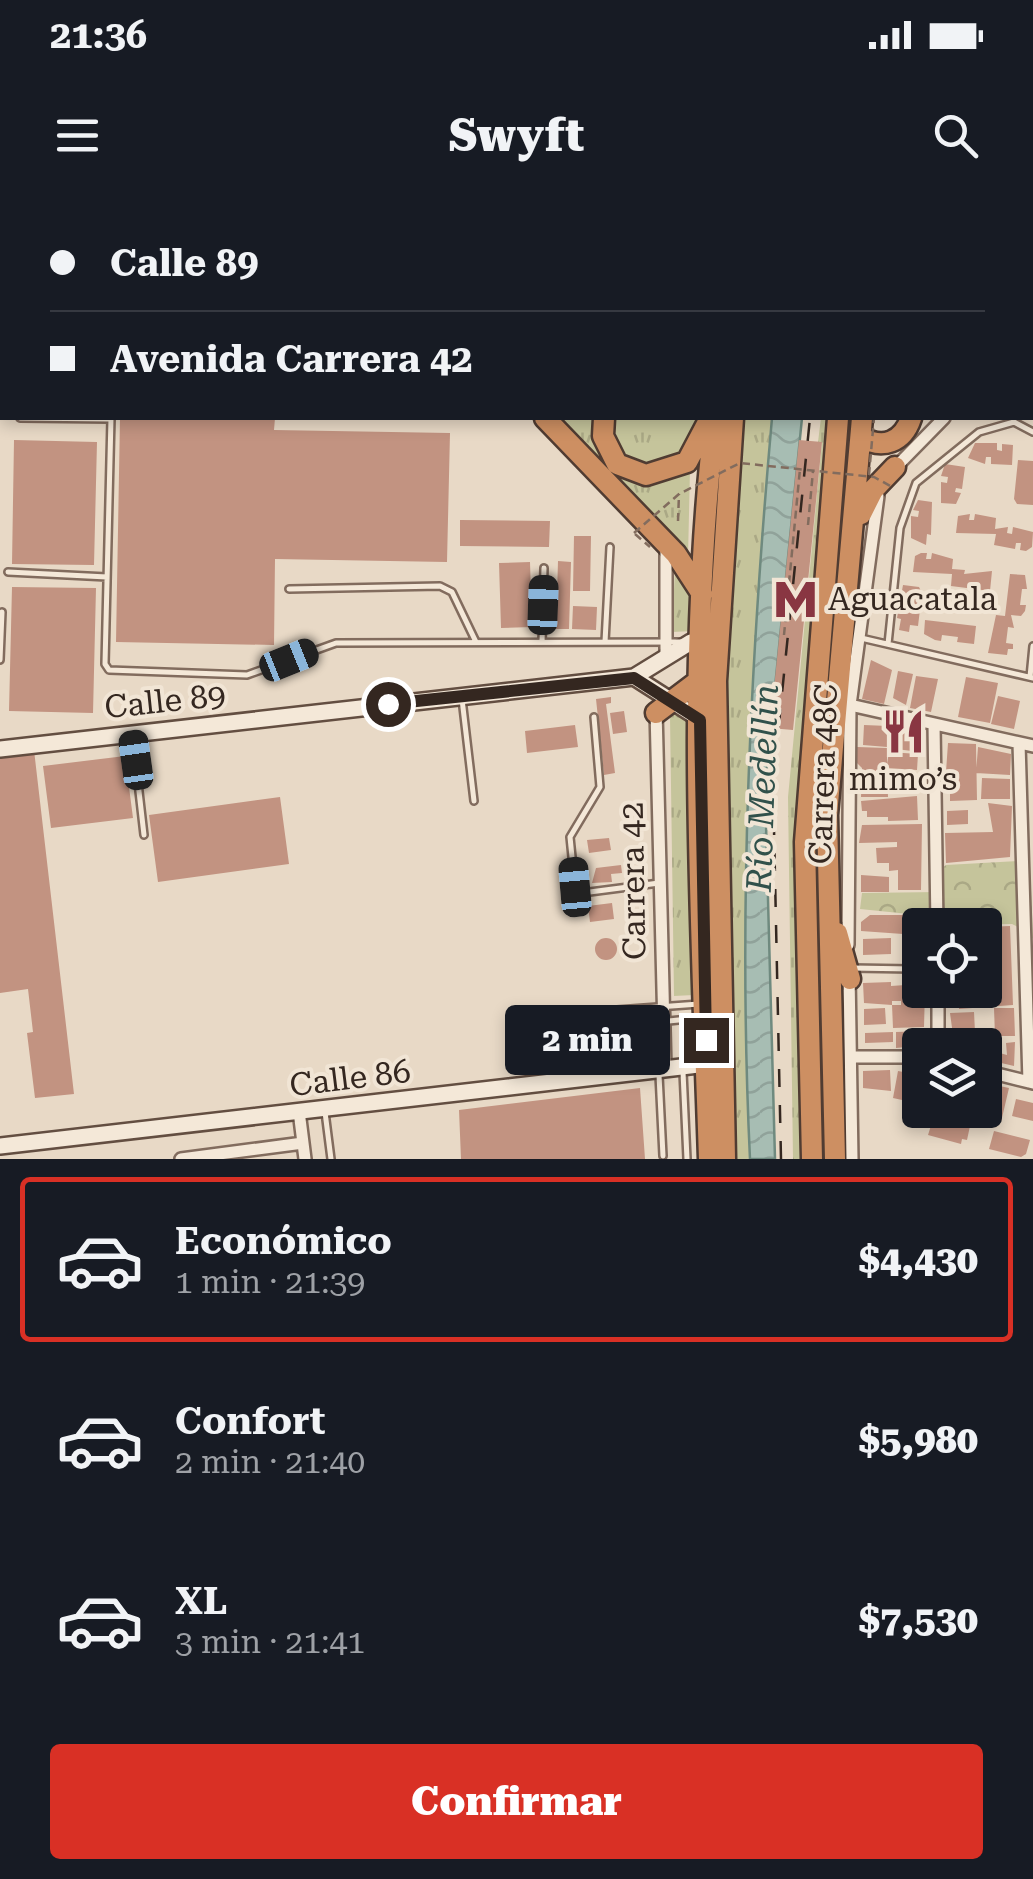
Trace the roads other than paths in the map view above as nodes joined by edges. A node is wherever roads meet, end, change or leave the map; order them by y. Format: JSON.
{"nodes":[{"id":1,"x":112,"y":420,"type":"edge"},
{"id":2,"x":547,"y":420,"type":"edge"},
{"id":3,"x":604,"y":420,"type":"edge"},
{"id":4,"x":711,"y":420,"type":"edge"},
{"id":5,"x":712,"y":420,"type":"edge"},
{"id":6,"x":734,"y":420,"type":"edge"},
{"id":7,"x":838,"y":420,"type":"edge"},
{"id":8,"x":910,"y":420,"type":"edge"},
{"id":9,"x":942,"y":420,"type":"edge"},
{"id":10,"x":861,"y":427,"type":"edge"},
{"id":11,"x":1033,"y":432,"type":"edge"},
{"id":12,"x":894,"y":477,"type":"junction"},
{"id":13,"x":855,"y":530,"type":"junction"},
{"id":14,"x":610,"y":546,"type":"dead end"},
{"id":15,"x":657,"y":546,"type":"junction"},
{"id":16,"x":544,"y":568,"type":"dead end"},
{"id":17,"x":8,"y":572,"type":"dead end"},
{"id":18,"x":108,"y":577,"type":"junction"},
{"id":19,"x":289,"y":588,"type":"dead end"},
{"id":20,"x":702,"y":594,"type":"junction"},
{"id":21,"x":2,"y":612,"type":"edge"},
{"id":22,"x":858,"y":637,"type":"junction"},
{"id":23,"x":476,"y":642,"type":"junction"},
{"id":24,"x":542,"y":642,"type":"junction"},
{"id":25,"x":605,"y":642,"type":"junction"},
{"id":26,"x":696,"y":642,"type":"junction"},
{"id":27,"x":888,"y":644,"type":"junction"},
{"id":28,"x":1033,"y":646,"type":"edge"},
{"id":29,"x":666,"y":650,"type":"junction"},
{"id":30,"x":0,"y":660,"type":"edge"},
{"id":31,"x":1032,"y":677,"type":"edge"},
{"id":32,"x":634,"y":678,"type":"junction"},
{"id":33,"x":701,"y":679,"type":"junction"},
{"id":34,"x":462,"y":696,"type":"junction"},
{"id":35,"x":661,"y":702,"type":"junction"},
{"id":36,"x":850,"y":705,"type":"junction"},
{"id":37,"x":594,"y":717,"type":"dead end"},
{"id":38,"x":700,"y":720,"type":"junction"},
{"id":39,"x":934,"y":724,"type":"junction"},
{"id":40,"x":132,"y":731,"type":"junction"},
{"id":41,"x":1019,"y":743,"type":"junction"},
{"id":42,"x":1033,"y":746,"type":"edge"},
{"id":43,"x":0,"y":748,"type":"edge"},
{"id":44,"x":474,"y":801,"type":"dead end"},
{"id":45,"x":144,"y":835,"type":"dead end"},
{"id":46,"x":660,"y":883,"type":"junction"},
{"id":47,"x":828,"y":901,"type":"junction"},
{"id":48,"x":937,"y":908,"type":"edge"},
{"id":49,"x":902,"y":970,"type":"edge"},
{"id":50,"x":849,"y":974,"type":"junction"},
{"id":51,"x":664,"y":1007,"type":"junction"},
{"id":52,"x":706,"y":1010,"type":"junction"},
{"id":53,"x":664,"y":1021,"type":"junction"},
{"id":54,"x":604,"y":1027,"type":"junction"},
{"id":55,"x":522,"y":1036,"type":"dead end"},
{"id":56,"x":851,"y":1056,"type":"junction"},
{"id":57,"x":902,"y":1057,"type":"edge"},
{"id":58,"x":707,"y":1064,"type":"junction"},
{"id":59,"x":682,"y":1067,"type":"junction"},
{"id":60,"x":662,"y":1069,"type":"junction"},
{"id":61,"x":1002,"y":1076,"type":"edge"},
{"id":62,"x":1031,"y":1083,"type":"edge"},
{"id":63,"x":324,"y":1108,"type":"junction"},
{"id":64,"x":299,"y":1111,"type":"junction"},
{"id":65,"x":304,"y":1143,"type":"junction"},
{"id":66,"x":0,"y":1146,"type":"edge"},
{"id":67,"x":663,"y":1156,"type":"edge"},
{"id":68,"x":181,"y":1159,"type":"edge"},
{"id":69,"x":305,"y":1159,"type":"edge"},
{"id":70,"x":331,"y":1159,"type":"edge"},
{"id":71,"x":686,"y":1159,"type":"edge"},
{"id":72,"x":710,"y":1159,"type":"edge"},
{"id":73,"x":724,"y":1159,"type":"edge"},
{"id":74,"x":812,"y":1159,"type":"edge"},
{"id":75,"x":834,"y":1159,"type":"edge"},
{"id":76,"x":852,"y":1159,"type":"edge"}],
"edges":[{"from":1,"to":18,"type":"lane"},
{"from":2,"to":15,"type":"highway"},
{"from":3,"to":4,"type":"highway"},
{"from":5,"to":20,"type":"highway"},
{"from":6,"to":73,"type":"highway"},
{"from":7,"to":74,"type":"highway"},
{"from":8,"to":10,"type":"highway"},
{"from":9,"to":12,"type":"street","name":"Carrera 48C"},
{"from":10,"to":13,"type":"highway"},
{"from":11,"to":27,"type":"lane"},
{"from":12,"to":13,"type":"highway"},
{"from":12,"to":22,"type":"street","name":"Carrera 48C"},
{"from":13,"to":47,"type":"highway"},
{"from":14,"to":25,"type":"lane"},
{"from":15,"to":20,"type":"highway"},
{"from":15,"to":29,"type":"street"},
{"from":16,"to":24,"type":"lane"},
{"from":17,"to":18,"type":"lane"},
{"from":18,"to":23,"type":"lane"},
{"from":19,"to":23,"type":"lane"},
{"from":20,"to":26,"type":"highway"},
{"from":21,"to":30,"type":"lane"},
{"from":22,"to":27,"type":"lane"},
{"from":22,"to":36,"type":"street","name":"Carrera 48C"},
{"from":23,"to":24,"type":"lane"},
{"from":24,"to":25,"type":"lane"},
{"from":25,"to":29,"type":"lane"},
{"from":26,"to":29,"type":"street","name":"Calle 89"},
{"from":26,"to":33,"type":"highway"},
{"from":27,"to":31,"type":"lane"},
{"from":28,"to":31,"type":"lane"},
{"from":29,"to":32,"type":"street","name":"Calle 89"},
{"from":32,"to":34,"type":"street","name":"Calle 89"},
{"from":32,"to":35,"type":"street"},
{"from":33,"to":35,"type":"highway"},
{"from":33,"to":38,"type":"highway"},
{"from":34,"to":40,"type":"street","name":"Calle 89"},
{"from":34,"to":44,"type":"lane"},
{"from":35,"to":38,"type":"street"},
{"from":35,"to":46,"type":"street","name":"Carrera 42"},
{"from":36,"to":39,"type":"street"},
{"from":36,"to":50,"type":"street","name":"Carrera 48C"},
{"from":37,"to":46,"type":"lane"},
{"from":38,"to":52,"type":"highway"},
{"from":39,"to":41,"type":"street"},
{"from":39,"to":48,"type":"street"},
{"from":40,"to":43,"type":"street","name":"Calle 89"},
{"from":40,"to":45,"type":"lane"},
{"from":41,"to":42,"type":"street"},
{"from":41,"to":62,"type":"street"},
{"from":46,"to":51,"type":"street","name":"Carrera 42"},
{"from":47,"to":50,"type":"highway"},
{"from":47,"to":75,"type":"highway"},
{"from":49,"to":50,"type":"lane"},
{"from":50,"to":56,"type":"street","name":"Carrera 48C"},
{"from":51,"to":52,"type":"lane"},
{"from":51,"to":53,"type":"street","name":"Carrera 42"},
{"from":51,"to":54,"type":"lane"},
{"from":52,"to":53,"type":"lane"},
{"from":52,"to":58,"type":"highway"},
{"from":53,"to":54,"type":"lane"},
{"from":53,"to":60,"type":"street","name":"Carrera 42"},
{"from":54,"to":55,"type":"lane"},
{"from":56,"to":57,"type":"street"},
{"from":56,"to":76,"type":"street","name":"Carrera 48C"},
{"from":58,"to":59,"type":"street","name":"Calle 86"},
{"from":58,"to":72,"type":"highway"},
{"from":59,"to":60,"type":"street","name":"Calle 86"},
{"from":59,"to":71,"type":"lane"},
{"from":60,"to":63,"type":"street","name":"Calle 86"},
{"from":60,"to":67,"type":"lane"},
{"from":61,"to":62,"type":"street"},
{"from":63,"to":64,"type":"street","name":"Calle 86"},
{"from":63,"to":70,"type":"lane"},
{"from":64,"to":65,"type":"street"},
{"from":64,"to":66,"type":"street","name":"Calle 86"},
{"from":65,"to":68,"type":"street"},
{"from":65,"to":69,"type":"street"}]}
